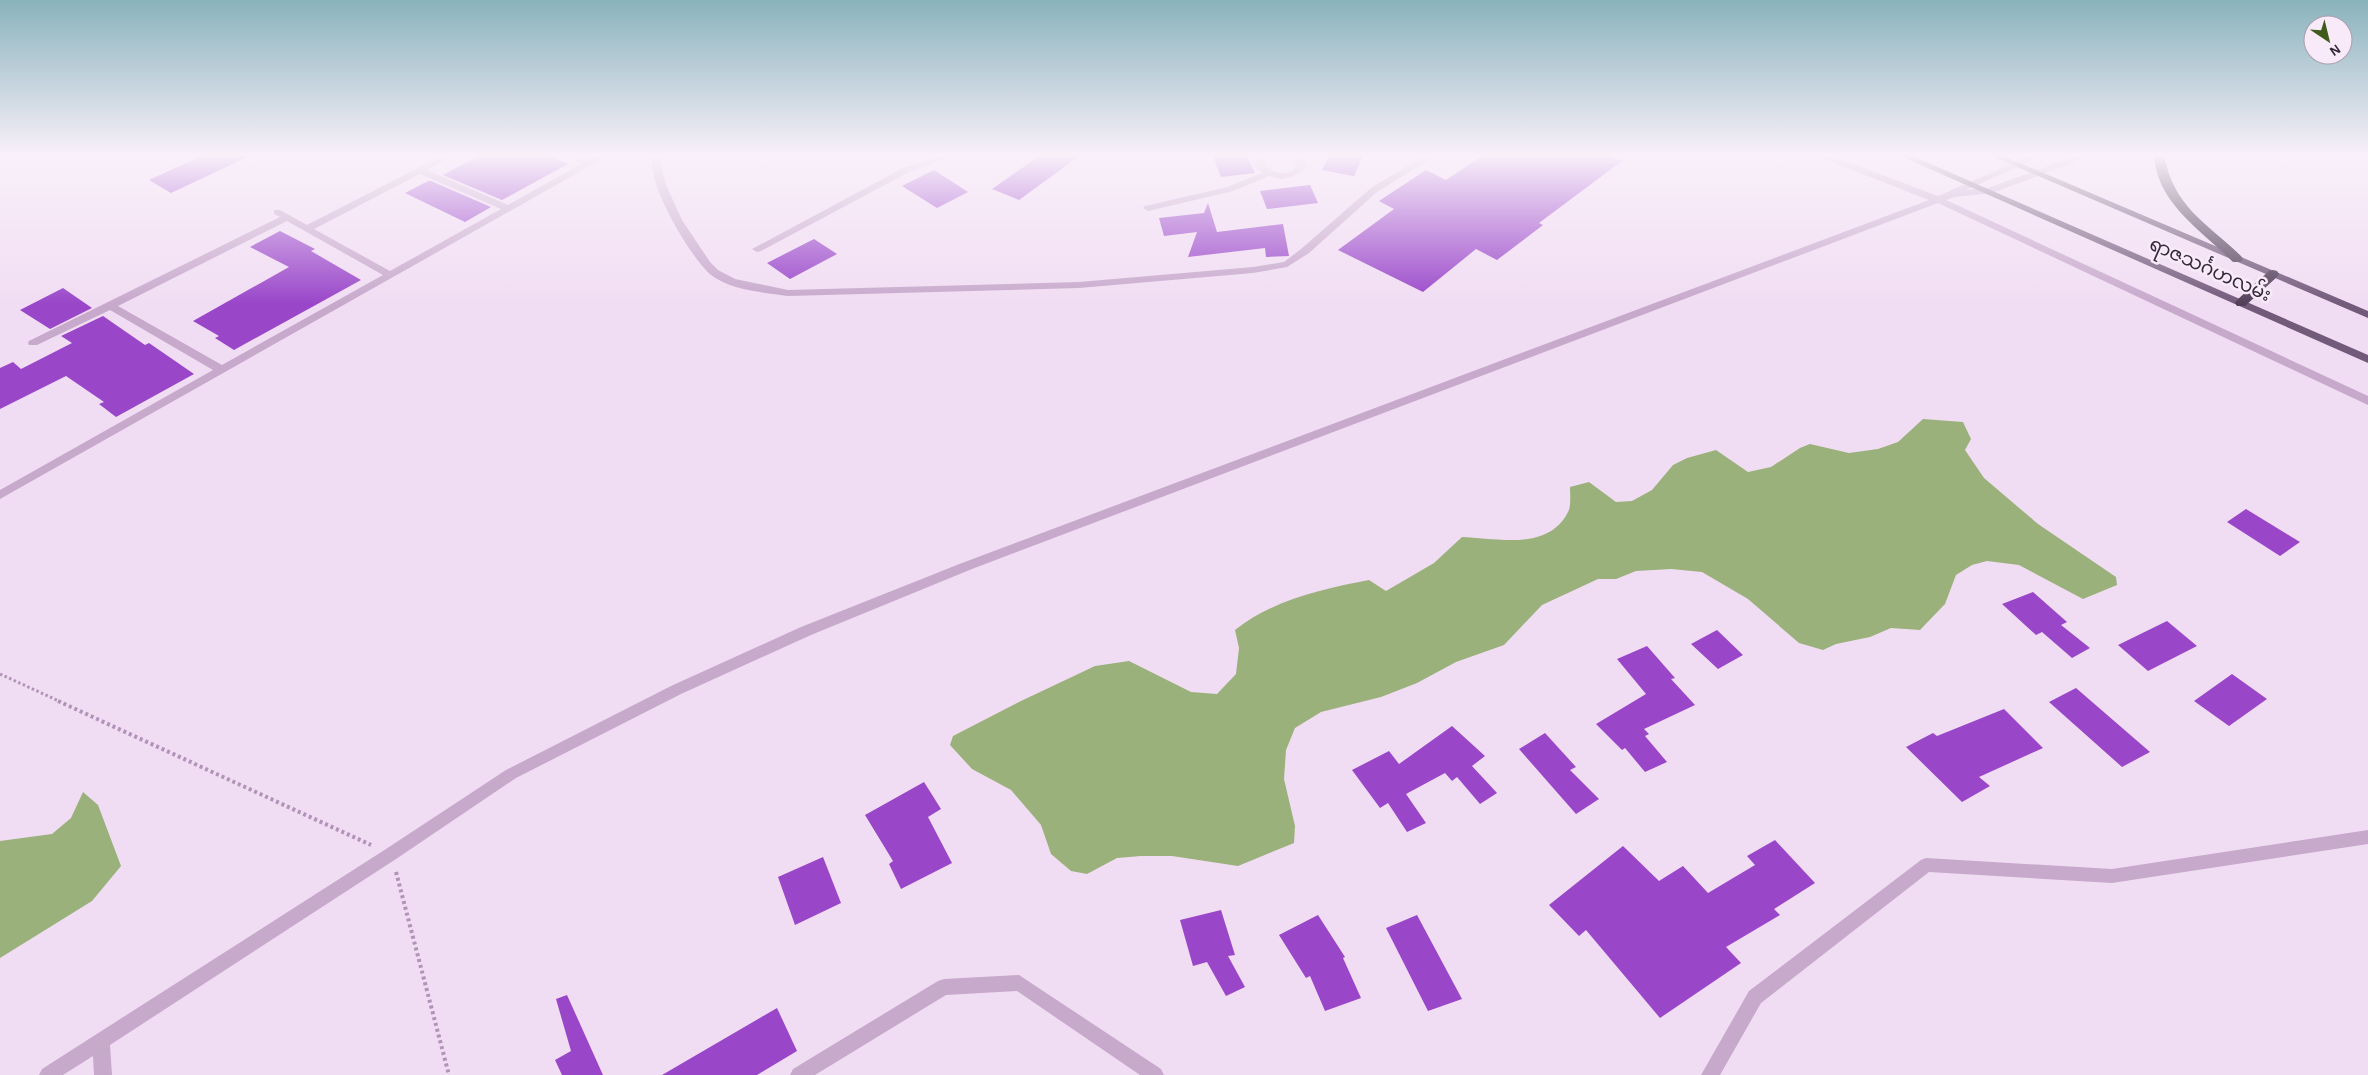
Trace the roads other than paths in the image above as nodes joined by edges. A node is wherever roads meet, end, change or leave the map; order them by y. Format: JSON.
{"nodes":[{"id":1,"x":354,"y":204,"type":"edge"},
{"id":2,"x":497,"y":204,"type":"edge"},
{"id":3,"x":517,"y":204,"type":"edge"},
{"id":4,"x":670,"y":204,"type":"edge"},
{"id":5,"x":842,"y":204,"type":"edge"},
{"id":6,"x":1165,"y":204,"type":"edge"},
{"id":7,"x":1358,"y":204,"type":"edge"},
{"id":8,"x":1928,"y":204,"type":"edge"},
{"id":9,"x":1948,"y":204,"type":"edge"},
{"id":10,"x":2019,"y":204,"type":"edge"},
{"id":11,"x":2110,"y":204,"type":"edge"},
{"id":12,"x":2180,"y":204,"type":"edge"},
{"id":13,"x":1148,"y":208,"type":"dead end"},
{"id":14,"x":508,"y":209,"type":"junction"},
{"id":15,"x":308,"y":228,"type":"junction"},
{"id":16,"x":757,"y":249,"type":"dead end"},
{"id":17,"x":2237,"y":259,"type":"junction"},
{"id":18,"x":2273,"y":274,"type":"junction"},
{"id":19,"x":390,"y":275,"type":"junction"},
{"id":20,"x":2241,"y":303,"type":"junction"},
{"id":21,"x":110,"y":306,"type":"junction"},
{"id":22,"x":2368,"y":315,"type":"edge"},
{"id":23,"x":33,"y":343,"type":"dead end"},
{"id":24,"x":2368,"y":359,"type":"edge"},
{"id":25,"x":221,"y":370,"type":"junction"},
{"id":26,"x":2368,"y":400,"type":"edge"},
{"id":27,"x":0,"y":495,"type":"edge"},
{"id":28,"x":2368,"y":837,"type":"edge"},
{"id":29,"x":100,"y":1041,"type":"junction"},
{"id":30,"x":48,"y":1075,"type":"edge"},
{"id":31,"x":103,"y":1075,"type":"edge"},
{"id":32,"x":798,"y":1075,"type":"edge"},
{"id":33,"x":1155,"y":1075,"type":"edge"},
{"id":34,"x":1710,"y":1075,"type":"edge"}],
"edges":[{"from":1,"to":15,"type":"street"},
{"from":2,"to":14,"type":"street"},
{"from":3,"to":14,"type":"street"},
{"from":4,"to":7,"type":"street"},
{"from":5,"to":16,"type":"street"},
{"from":6,"to":13,"type":"street"},
{"from":8,"to":29,"type":"street"},
{"from":9,"to":26,"type":"street"},
{"from":10,"to":20,"type":"main road","name":"ရာဇသင်္ဂဟလမ်း"},
{"from":11,"to":17,"type":"main road","name":"ရာဇသင်္ဂဟလမ်း"},
{"from":12,"to":17,"type":"highway"},
{"from":14,"to":19,"type":"street"},
{"from":15,"to":19,"type":"street"},
{"from":15,"to":21,"type":"street"},
{"from":17,"to":18,"type":"main road","name":"ရာဇသင်္ဂဟလမ်း"},
{"from":18,"to":20,"type":"highway"},
{"from":18,"to":22,"type":"main road","name":"ရာဇသင်္ဂဟလမ်း"},
{"from":19,"to":25,"type":"street"},
{"from":20,"to":24,"type":"main road","name":"ရာဇသင်္ဂဟလမ်း"},
{"from":21,"to":23,"type":"street"},
{"from":21,"to":25,"type":"street"},
{"from":25,"to":27,"type":"street"},
{"from":28,"to":34,"type":"street"},
{"from":29,"to":30,"type":"street"},
{"from":29,"to":31,"type":"street"},
{"from":32,"to":33,"type":"street"}]}
